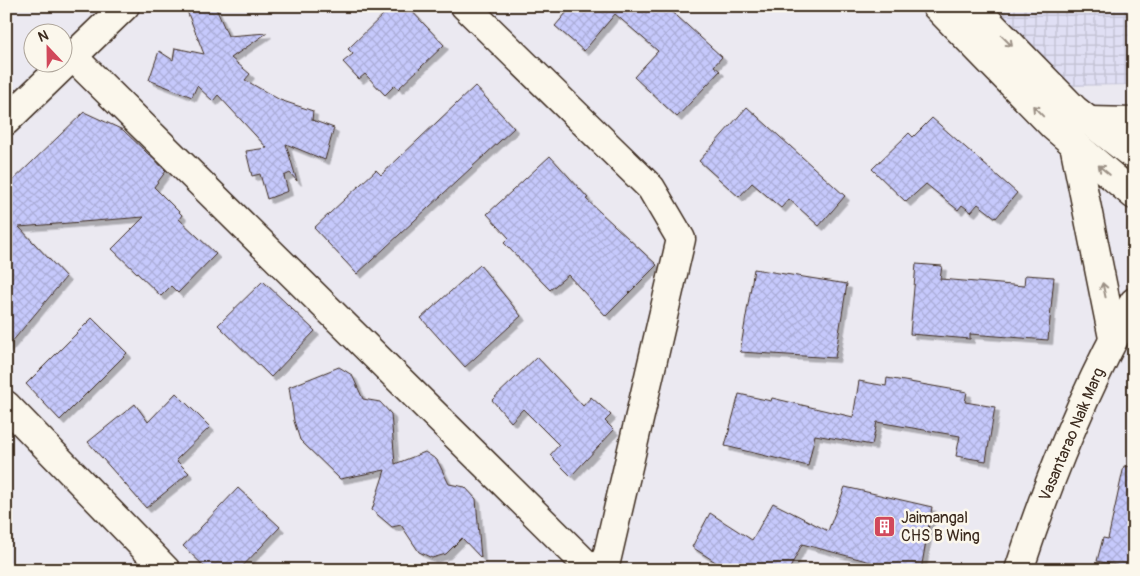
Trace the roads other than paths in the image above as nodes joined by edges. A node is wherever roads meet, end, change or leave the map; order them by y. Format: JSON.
{"nodes":[{"id":1,"x":466,"y":6,"type":"edge"},
{"id":2,"x":936,"y":6,"type":"edge"},
{"id":3,"x":973,"y":6,"type":"edge"},
{"id":4,"x":111,"y":11,"type":"edge"},
{"id":5,"x":73,"y":57,"type":"junction"},
{"id":6,"x":6,"y":121,"type":"edge"},
{"id":7,"x":1089,"y":121,"type":"junction"},
{"id":8,"x":1134,"y":122,"type":"edge"},
{"id":9,"x":1074,"y":144,"type":"junction"},
{"id":10,"x":1134,"y":156,"type":"edge"},
{"id":11,"x":1134,"y":196,"type":"edge"},
{"id":12,"x":1134,"y":302,"type":"edge"},
{"id":13,"x":1113,"y":338,"type":"junction"},
{"id":14,"x":6,"y":405,"type":"edge"},
{"id":15,"x":166,"y":570,"type":"edge"},
{"id":16,"x":592,"y":570,"type":"edge"},
{"id":17,"x":604,"y":570,"type":"edge"},
{"id":18,"x":1019,"y":570,"type":"edge"}],
"edges":[{"from":1,"to":17,"type":"street"},
{"from":9,"to":2,"type":"street","one_way":true},
{"from":3,"to":7,"type":"street","one_way":true},
{"from":4,"to":5,"type":"street"},
{"from":5,"to":6,"type":"street"},
{"from":5,"to":16,"type":"street"},
{"from":7,"to":8,"type":"street"},
{"from":7,"to":10,"type":"street"},
{"from":11,"to":9,"type":"street","one_way":true},
{"from":13,"to":9,"type":"street","one_way":true},
{"from":12,"to":13,"type":"street","name":"Vasantarao Naik Marg"},
{"from":13,"to":18,"type":"street","name":"Vasantarao Naik Marg"},
{"from":14,"to":15,"type":"street"}]}
